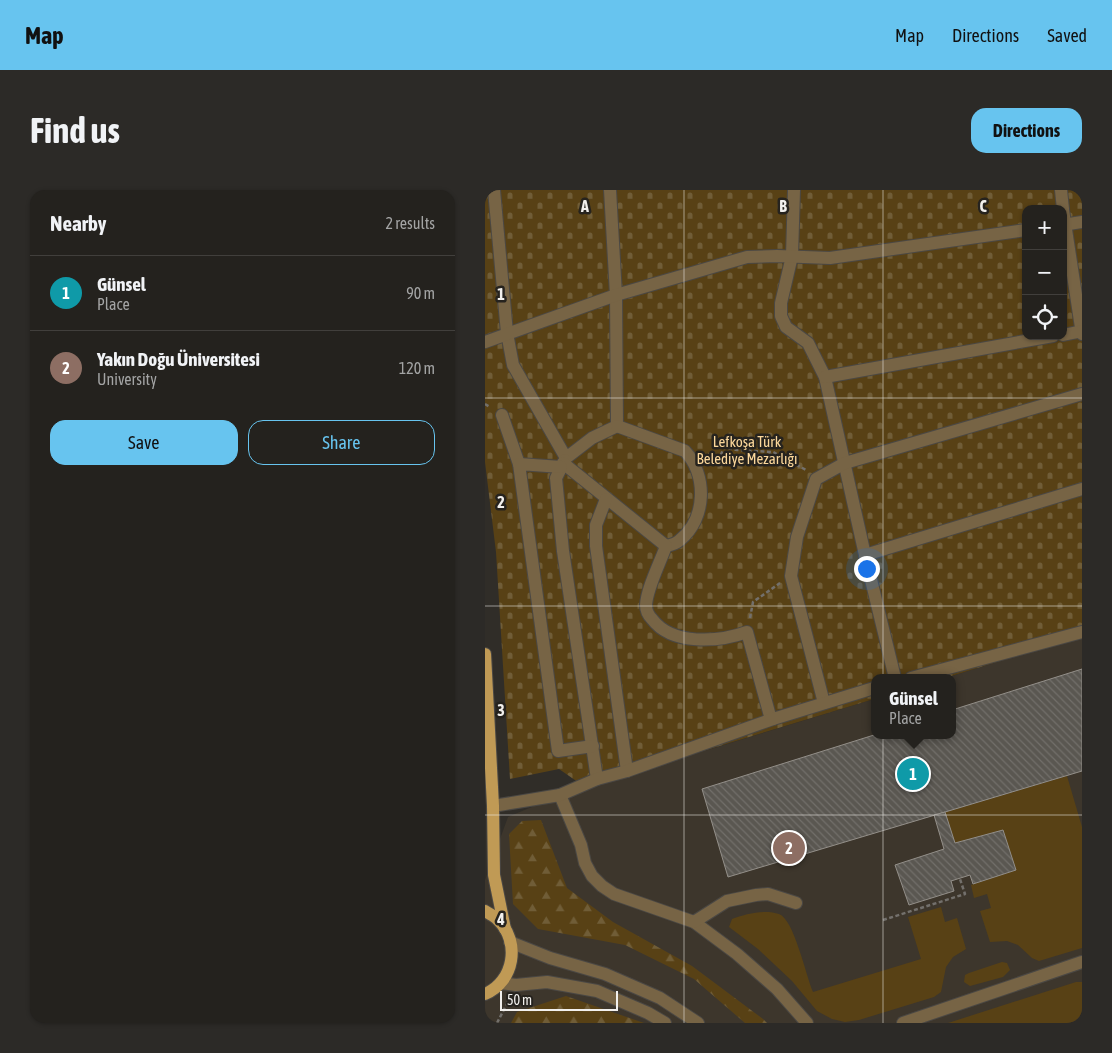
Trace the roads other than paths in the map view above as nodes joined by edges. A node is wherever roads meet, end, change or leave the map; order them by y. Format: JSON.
{"nodes":[{"id":1,"x":494,"y":190,"type":"edge"},
{"id":2,"x":610,"y":190,"type":"edge"},
{"id":3,"x":794,"y":190,"type":"edge"},
{"id":4,"x":1061,"y":190,"type":"edge"},
{"id":5,"x":1062,"y":205,"type":"edge"},
{"id":6,"x":1082,"y":222,"type":"edge"},
{"id":7,"x":1067,"y":224,"type":"edge"},
{"id":8,"x":1022,"y":231,"type":"edge"},
{"id":9,"x":1067,"y":243,"type":"edge"},
{"id":10,"x":792,"y":256,"type":"junction"},
{"id":11,"x":617,"y":295,"type":"junction"},
{"id":12,"x":1082,"y":332,"type":"edge"},
{"id":13,"x":507,"y":333,"type":"junction"},
{"id":14,"x":1067,"y":334,"type":"edge"},
{"id":15,"x":1031,"y":340,"type":"edge"},
{"id":16,"x":485,"y":342,"type":"edge"},
{"id":17,"x":825,"y":377,"type":"junction"},
{"id":18,"x":1082,"y":394,"type":"edge"},
{"id":19,"x":502,"y":415,"type":"dead end"},
{"id":20,"x":617,"y":426,"type":"junction"},
{"id":21,"x":564,"y":463,"type":"junction"},
{"id":22,"x":845,"y":463,"type":"junction"},
{"id":23,"x":519,"y":464,"type":"junction"},
{"id":24,"x":1082,"y":489,"type":"edge"},
{"id":25,"x":606,"y":499,"type":"junction"},
{"id":26,"x":666,"y":546,"type":"junction"},
{"id":27,"x":865,"y":556,"type":"junction"},
{"id":28,"x":1082,"y":632,"type":"edge"},
{"id":29,"x":485,"y":654,"type":"edge"},
{"id":30,"x":894,"y":674,"type":"edge"},
{"id":31,"x":926,"y":674,"type":"edge"},
{"id":32,"x":871,"y":689,"type":"edge"},
{"id":33,"x":824,"y":703,"type":"junction"},
{"id":34,"x":773,"y":719,"type":"junction"},
{"id":35,"x":593,"y":746,"type":"junction"},
{"id":36,"x":627,"y":771,"type":"junction"},
{"id":37,"x":597,"y":779,"type":"junction"},
{"id":38,"x":560,"y":794,"type":"junction"},
{"id":39,"x":493,"y":806,"type":"junction"},
{"id":40,"x":797,"y":903,"type":"dead end"},
{"id":41,"x":485,"y":911,"type":"edge"},
{"id":42,"x":694,"y":922,"type":"junction"},
{"id":43,"x":505,"y":929,"type":"junction"},
{"id":44,"x":510,"y":942,"type":"junction"},
{"id":45,"x":1078,"y":965,"type":"edge"},
{"id":46,"x":501,"y":983,"type":"junction"},
{"id":47,"x":486,"y":995,"type":"edge"},
{"id":48,"x":665,"y":1023,"type":"edge"},
{"id":49,"x":698,"y":1023,"type":"edge"},
{"id":50,"x":807,"y":1023,"type":"edge"},
{"id":51,"x":903,"y":1023,"type":"edge"}],
"edges":[{"from":1,"to":13,"type":"street"},
{"from":2,"to":11,"type":"street"},
{"from":3,"to":10,"type":"street"},
{"from":4,"to":5,"type":"street"},
{"from":6,"to":7,"type":"street"},
{"from":8,"to":10,"type":"street"},
{"from":9,"to":12,"type":"street"},
{"from":10,"to":11,"type":"street"},
{"from":10,"to":17,"type":"street"},
{"from":11,"to":13,"type":"street"},
{"from":11,"to":20,"type":"street"},
{"from":12,"to":14,"type":"street"},
{"from":13,"to":16,"type":"street"},
{"from":13,"to":21,"type":"street"},
{"from":15,"to":17,"type":"street"},
{"from":17,"to":22,"type":"street"},
{"from":18,"to":22,"type":"street"},
{"from":19,"to":23,"type":"street"},
{"from":20,"to":21,"type":"street"},
{"from":20,"to":26,"type":"street"},
{"from":21,"to":23,"type":"street"},
{"from":21,"to":25,"type":"street"},
{"from":21,"to":35,"type":"street"},
{"from":22,"to":27,"type":"street"},
{"from":22,"to":33,"type":"street"},
{"from":23,"to":35,"type":"street"},
{"from":24,"to":27,"type":"street"},
{"from":25,"to":26,"type":"street"},
{"from":25,"to":36,"type":"street"},
{"from":26,"to":34,"type":"street"},
{"from":27,"to":30,"type":"street"},
{"from":28,"to":31,"type":"street"},
{"from":29,"to":39,"type":"main road"},
{"from":32,"to":33,"type":"street"},
{"from":33,"to":34,"type":"street"},
{"from":34,"to":36,"type":"street"},
{"from":35,"to":37,"type":"street"},
{"from":36,"to":37,"type":"street"},
{"from":37,"to":38,"type":"street"},
{"from":38,"to":39,"type":"street"},
{"from":38,"to":42,"type":"street"},
{"from":39,"to":43,"type":"main road"},
{"from":40,"to":42,"type":"street"},
{"from":41,"to":43,"type":"main road"},
{"from":42,"to":50,"type":"street"},
{"from":43,"to":44,"type":"main road"},
{"from":44,"to":46,"type":"main road"},
{"from":44,"to":49,"type":"street"},
{"from":45,"to":51,"type":"street"},
{"from":46,"to":47,"type":"main road"},
{"from":46,"to":48,"type":"street"}]}
